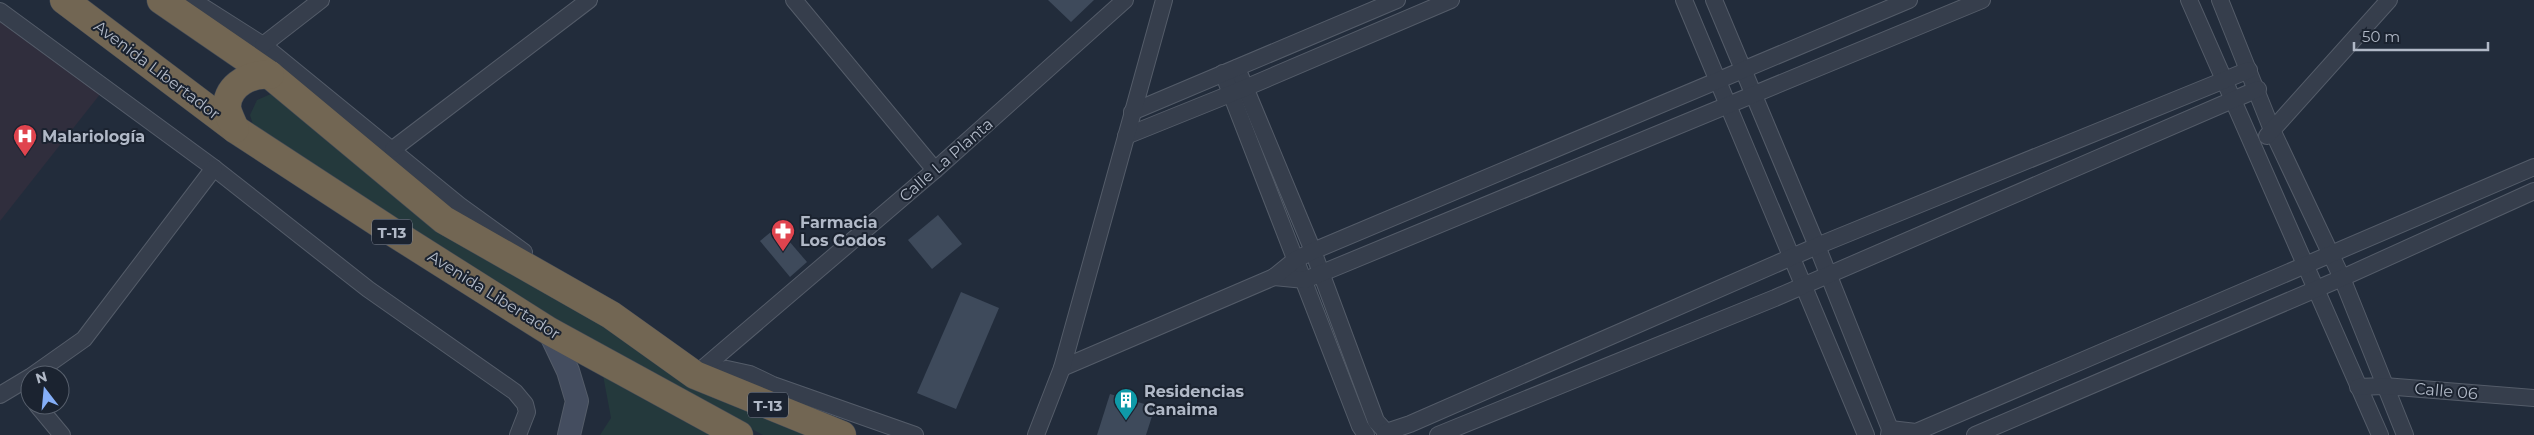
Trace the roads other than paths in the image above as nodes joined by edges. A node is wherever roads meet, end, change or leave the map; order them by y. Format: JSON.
{"nodes":[{"id":1,"x":64,"y":0,"type":"edge"},
{"id":2,"x":161,"y":0,"type":"edge"},
{"id":3,"x":192,"y":0,"type":"edge"},
{"id":4,"x":321,"y":0,"type":"edge"},
{"id":5,"x":589,"y":0,"type":"edge"},
{"id":6,"x":794,"y":0,"type":"edge"},
{"id":7,"x":1125,"y":0,"type":"edge"},
{"id":8,"x":1164,"y":0,"type":"edge"},
{"id":9,"x":1397,"y":0,"type":"edge"},
{"id":10,"x":1451,"y":0,"type":"edge"},
{"id":11,"x":1684,"y":0,"type":"edge"},
{"id":12,"x":1714,"y":0,"type":"edge"},
{"id":13,"x":1909,"y":0,"type":"edge"},
{"id":14,"x":1982,"y":0,"type":"edge"},
{"id":15,"x":2189,"y":0,"type":"edge"},
{"id":16,"x":2220,"y":0,"type":"edge"},
{"id":17,"x":2389,"y":0,"type":"edge"},
{"id":18,"x":0,"y":11,"type":"edge"},
{"id":19,"x":263,"y":45,"type":"junction"},
{"id":20,"x":1744,"y":70,"type":"junction"},
{"id":21,"x":2249,"y":70,"type":"junction"},
{"id":22,"x":1230,"y":71,"type":"junction"},
{"id":23,"x":270,"y":75,"type":"junction"},
{"id":24,"x":1717,"y":79,"type":"junction"},
{"id":25,"x":2225,"y":81,"type":"junction"},
{"id":26,"x":2258,"y":89,"type":"junction"},
{"id":27,"x":1238,"y":91,"type":"junction"},
{"id":28,"x":1754,"y":94,"type":"junction"},
{"id":29,"x":2232,"y":100,"type":"junction"},
{"id":30,"x":1729,"y":105,"type":"junction"},
{"id":31,"x":1132,"y":112,"type":"junction"},
{"id":32,"x":235,"y":129,"type":"junction"},
{"id":33,"x":2272,"y":130,"type":"junction"},
{"id":34,"x":1126,"y":136,"type":"junction"},
{"id":35,"x":2255,"y":148,"type":"junction"},
{"id":36,"x":393,"y":149,"type":"junction"},
{"id":37,"x":2534,"y":167,"type":"edge"},
{"id":38,"x":214,"y":168,"type":"junction"},
{"id":39,"x":935,"y":170,"type":"junction"},
{"id":40,"x":2534,"y":191,"type":"edge"},
{"id":41,"x":1817,"y":246,"type":"junction"},
{"id":42,"x":1313,"y":251,"type":"junction"},
{"id":43,"x":2331,"y":254,"type":"junction"},
{"id":44,"x":1792,"y":257,"type":"junction"},
{"id":45,"x":1295,"y":260,"type":"junction"},
{"id":46,"x":2305,"y":266,"type":"junction"},
{"id":47,"x":1321,"y":274,"type":"junction"},
{"id":48,"x":1828,"y":275,"type":"junction"},
{"id":49,"x":1274,"y":278,"type":"junction"},
{"id":50,"x":2342,"y":278,"type":"junction"},
{"id":51,"x":1305,"y":280,"type":"junction"},
{"id":52,"x":1804,"y":286,"type":"junction"},
{"id":53,"x":2314,"y":288,"type":"junction"},
{"id":54,"x":611,"y":315,"type":"junction"},
{"id":55,"x":549,"y":331,"type":"junction"},
{"id":56,"x":1620,"y":333,"type":"junction"},
{"id":57,"x":1633,"y":357,"type":"junction"},
{"id":58,"x":51,"y":365,"type":"edge"},
{"id":59,"x":1062,"y":368,"type":"junction"},
{"id":60,"x":695,"y":375,"type":"junction"},
{"id":61,"x":20,"y":386,"type":"edge"},
{"id":62,"x":2384,"y":386,"type":"junction"},
{"id":63,"x":2358,"y":387,"type":"junction"},
{"id":64,"x":0,"y":395,"type":"edge"},
{"id":65,"x":2534,"y":398,"type":"edge"},
{"id":66,"x":45,"y":415,"type":"edge"},
{"id":67,"x":1890,"y":432,"type":"edge"},
{"id":68,"x":1386,"y":434,"type":"edge"},
{"id":69,"x":62,"y":435,"type":"edge"},
{"id":70,"x":518,"y":435,"type":"edge"},
{"id":71,"x":569,"y":435,"type":"edge"},
{"id":72,"x":739,"y":435,"type":"edge"},
{"id":73,"x":842,"y":435,"type":"edge"},
{"id":74,"x":915,"y":435,"type":"edge"},
{"id":75,"x":1036,"y":435,"type":"edge"},
{"id":76,"x":1366,"y":435,"type":"edge"},
{"id":77,"x":1438,"y":435,"type":"edge"},
{"id":78,"x":1866,"y":435,"type":"edge"},
{"id":79,"x":1975,"y":435,"type":"edge"},
{"id":80,"x":2380,"y":435,"type":"edge"},
{"id":81,"x":2405,"y":435,"type":"edge"}],
"edges":[{"from":1,"to":32,"type":"highway","name":"Avenida Libertador","number":"T-13"},
{"from":2,"to":23,"type":"highway","number":"T-13"},
{"from":3,"to":19,"type":"street"},
{"from":4,"to":19,"type":"street"},
{"from":5,"to":36,"type":"street"},
{"from":6,"to":39,"type":"street"},
{"from":7,"to":39,"type":"street","name":"Calle La Planta"},
{"from":8,"to":31,"type":"street"},
{"from":9,"to":22,"type":"street"},
{"from":10,"to":27,"type":"street"},
{"from":11,"to":24,"type":"street"},
{"from":12,"to":20,"type":"street"},
{"from":13,"to":20,"type":"street"},
{"from":14,"to":28,"type":"street"},
{"from":15,"to":25,"type":"street"},
{"from":16,"to":21,"type":"street"},
{"from":17,"to":33,"type":"street"},
{"from":18,"to":38,"type":"street"},
{"from":19,"to":36,"type":"street"},
{"from":20,"to":24,"type":"street"},
{"from":20,"to":28,"type":"street"},
{"from":21,"to":25,"type":"street"},
{"from":21,"to":26,"type":"street"},
{"from":22,"to":27,"type":"street"},
{"from":22,"to":31,"type":"street"},
{"from":23,"to":32,"type":"highway"},
{"from":23,"to":54,"type":"highway","number":"T-13"},
{"from":24,"to":30,"type":"street"},
{"from":24,"to":42,"type":"street"},
{"from":25,"to":29,"type":"street"},
{"from":25,"to":41,"type":"street"},
{"from":26,"to":29,"type":"street"},
{"from":26,"to":33,"type":"street"},
{"from":27,"to":34,"type":"street"},
{"from":27,"to":42,"type":"street"},
{"from":27,"to":45,"type":"street"},
{"from":28,"to":30,"type":"street"},
{"from":28,"to":41,"type":"street"},
{"from":29,"to":35,"type":"street"},
{"from":29,"to":48,"type":"street"},
{"from":30,"to":44,"type":"street"},
{"from":30,"to":47,"type":"street"},
{"from":31,"to":34,"type":"street"},
{"from":32,"to":55,"type":"highway","name":"Avenida Libertador","number":"T-13"},
{"from":33,"to":35,"type":"street"},
{"from":33,"to":43,"type":"street"},
{"from":34,"to":59,"type":"street"},
{"from":35,"to":46,"type":"street"},
{"from":36,"to":54,"type":"street"},
{"from":37,"to":43,"type":"street"},
{"from":38,"to":58,"type":"street"},
{"from":38,"to":70,"type":"street"},
{"from":39,"to":60,"type":"street","name":"Calle La Planta"},
{"from":40,"to":50,"type":"street"},
{"from":41,"to":44,"type":"street"},
{"from":41,"to":48,"type":"street"},
{"from":42,"to":45,"type":"street"},
{"from":42,"to":47,"type":"street"},
{"from":43,"to":46,"type":"street"},
{"from":43,"to":50,"type":"street"},
{"from":44,"to":52,"type":"street"},
{"from":44,"to":56,"type":"street"},
{"from":45,"to":49,"type":"street"},
{"from":45,"to":51,"type":"street"},
{"from":46,"to":53,"type":"street"},
{"from":46,"to":67,"type":"street"},
{"from":47,"to":51,"type":"street"},
{"from":47,"to":68,"type":"street"},
{"from":48,"to":52,"type":"street"},
{"from":48,"to":67,"type":"street"},
{"from":49,"to":51,"type":"street"},
{"from":49,"to":59,"type":"street"},
{"from":50,"to":53,"type":"street"},
{"from":50,"to":62,"type":"street"},
{"from":51,"to":76,"type":"street"},
{"from":52,"to":57,"type":"street"},
{"from":52,"to":78,"type":"street"},
{"from":53,"to":63,"type":"street"},
{"from":53,"to":79,"type":"street"},
{"from":54,"to":60,"type":"highway","number":"T-13"},
{"from":55,"to":71,"type":"street"},
{"from":55,"to":72,"type":"highway","name":"Avenida Libertador","number":"T-13"},
{"from":56,"to":57,"type":"street"},
{"from":56,"to":68,"type":"street"},
{"from":57,"to":77,"type":"street"},
{"from":59,"to":75,"type":"street"},
{"from":60,"to":73,"type":"highway","number":"T-13"},
{"from":60,"to":74,"type":"street"},
{"from":61,"to":64,"type":"street"},
{"from":62,"to":63,"type":"street","name":"Calle 06"},
{"from":62,"to":65,"type":"street","name":"Calle 06"},
{"from":62,"to":81,"type":"street"},
{"from":63,"to":80,"type":"street"},
{"from":66,"to":69,"type":"street"}]}
